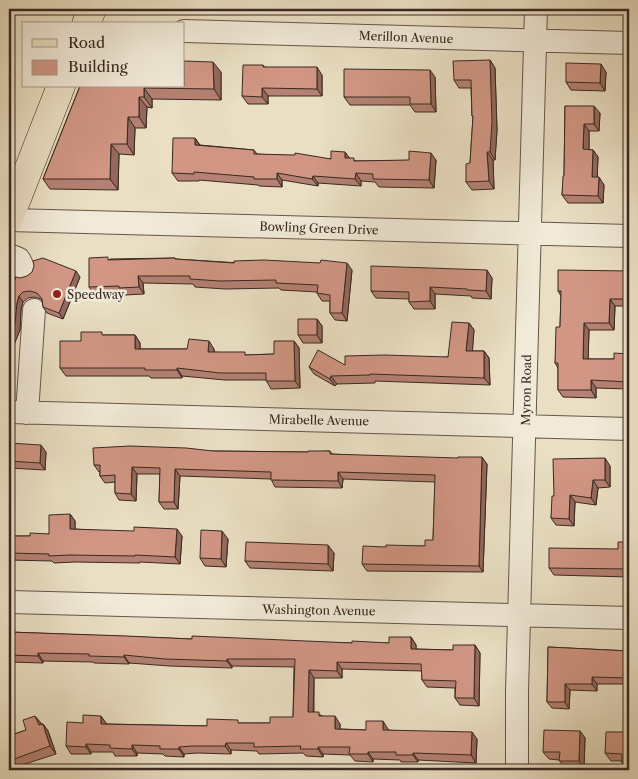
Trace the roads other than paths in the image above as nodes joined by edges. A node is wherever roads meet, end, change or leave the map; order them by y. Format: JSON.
{"nodes":[{"id":1,"x":92,"y":9,"type":"edge"},
{"id":2,"x":536,"y":9,"type":"edge"},
{"id":3,"x":87,"y":22,"type":"edge"},
{"id":4,"x":185,"y":31,"type":"edge"},
{"id":5,"x":535,"y":40,"type":"junction"},
{"id":6,"x":629,"y":43,"type":"edge"},
{"id":7,"x":60,"y":88,"type":"edge"},
{"id":8,"x":9,"y":219,"type":"edge"},
{"id":9,"x":528,"y":234,"type":"junction"},
{"id":10,"x":629,"y":236,"type":"edge"},
{"id":11,"x":9,"y":255,"type":"edge"},
{"id":12,"x":25,"y":271,"type":"dead end"},
{"id":13,"x":34,"y":310,"type":"dead end"},
{"id":14,"x":19,"y":377,"type":"edge"},
{"id":15,"x":18,"y":413,"type":"edge"},
{"id":16,"x":525,"y":426,"type":"junction"},
{"id":17,"x":629,"y":429,"type":"edge"},
{"id":18,"x":9,"y":602,"type":"edge"},
{"id":19,"x":520,"y":615,"type":"junction"},
{"id":20,"x":629,"y":618,"type":"edge"},
{"id":21,"x":517,"y":770,"type":"edge"}],
"edges":[{"from":1,"to":3,"type":"main road"},
{"from":2,"to":5,"type":"street","name":"Myron Road"},
{"from":4,"to":5,"type":"street","name":"Merillon Avenue"},
{"from":5,"to":6,"type":"street","name":"Merillon Avenue"},
{"from":5,"to":9,"type":"street","name":"Myron Road"},
{"from":7,"to":8,"type":"main road"},
{"from":8,"to":9,"type":"street","name":"Bowling Green Drive"},
{"from":9,"to":10,"type":"street","name":"Bowling Green Drive"},
{"from":9,"to":16,"type":"street","name":"Myron Road"},
{"from":11,"to":12,"type":"street"},
{"from":13,"to":14,"type":"street"},
{"from":14,"to":15,"type":"street"},
{"from":15,"to":16,"type":"street","name":"Mirabelle Avenue"},
{"from":16,"to":17,"type":"street","name":"Mirabelle Avenue"},
{"from":16,"to":19,"type":"street","name":"Myron Road"},
{"from":18,"to":19,"type":"street","name":"Washington Avenue"},
{"from":19,"to":20,"type":"street","name":"Washington Avenue"},
{"from":19,"to":21,"type":"street","name":"Myron Road"}]}
